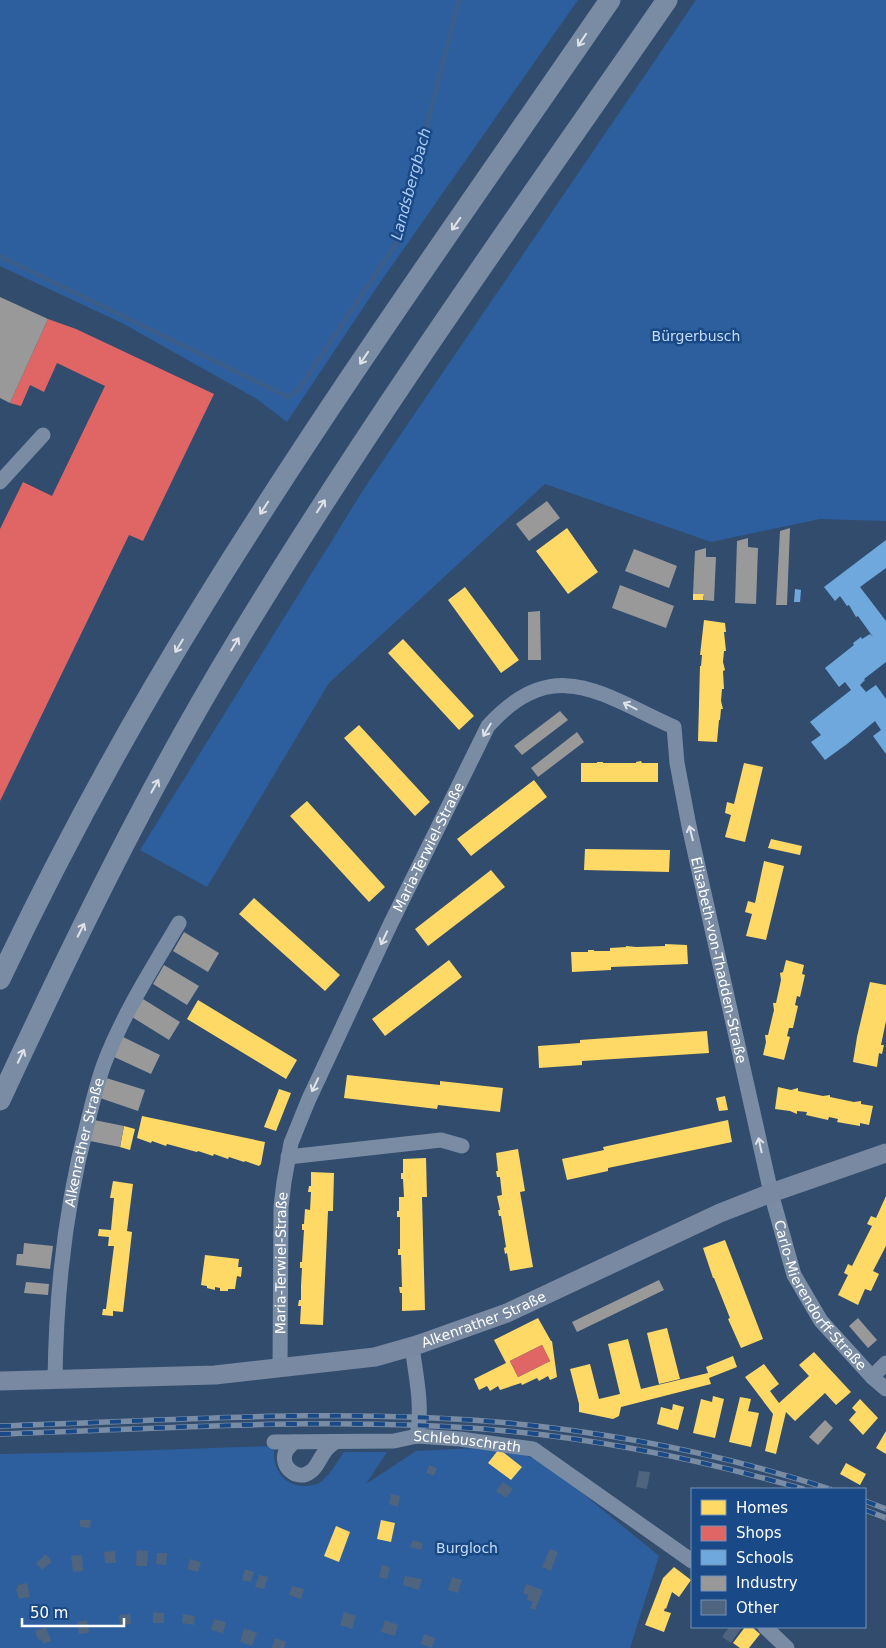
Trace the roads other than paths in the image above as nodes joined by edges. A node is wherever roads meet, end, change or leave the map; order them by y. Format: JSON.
{"nodes":[{"id":1,"x":610,"y":0,"type":"edge"},
{"id":2,"x":667,"y":0,"type":"edge"},
{"id":3,"x":43,"y":435,"type":"dead end"},
{"id":4,"x":0,"y":482,"type":"edge"},
{"id":5,"x":674,"y":727,"type":"joint"},
{"id":6,"x":179,"y":923,"type":"dead end"},
{"id":7,"x":0,"y":979,"type":"edge"},
{"id":8,"x":0,"y":1100,"type":"edge"},
{"id":9,"x":462,"y":1146,"type":"dead end"},
{"id":10,"x":886,"y":1153,"type":"edge"},
{"id":11,"x":288,"y":1158,"type":"junction"},
{"id":12,"x":771,"y":1193,"type":"junction"},
{"id":13,"x":412,"y":1347,"type":"junction"},
{"id":14,"x":886,"y":1364,"type":"edge"},
{"id":15,"x":280,"y":1368,"type":"junction"},
{"id":16,"x":872,"y":1377,"type":"junction"},
{"id":17,"x":56,"y":1380,"type":"junction"},
{"id":18,"x":0,"y":1381,"type":"edge"},
{"id":19,"x":886,"y":1389,"type":"edge"},
{"id":20,"x":417,"y":1436,"type":"junction"},
{"id":21,"x":274,"y":1442,"type":"dead end"},
{"id":22,"x":294,"y":1442,"type":"junction"},
{"id":23,"x":336,"y":1442,"type":"junction"},
{"id":24,"x":691,"y":1560,"type":"edge"},
{"id":25,"x":766,"y":1628,"type":"edge"},
{"id":26,"x":787,"y":1648,"type":"edge"}],
"edges":[{"from":1,"to":7,"type":"highway","one_way":true},
{"from":8,"to":2,"type":"highway","one_way":true},
{"from":3,"to":4,"type":"street"},
{"from":5,"to":11,"type":"street","name":"Maria-Terwiel-Straße","one_way":true},
{"from":12,"to":5,"type":"street","name":"Elisabeth-von-Thadden-Straße","one_way":true},
{"from":6,"to":17,"type":"street","name":"Alkenrather Straße"},
{"from":9,"to":11,"type":"street"},
{"from":10,"to":12,"type":"main road","name":"Alkenrather Straße"},
{"from":11,"to":15,"type":"street","name":"Maria-Terwiel-Straße"},
{"from":12,"to":13,"type":"main road","name":"Alkenrather Straße"},
{"from":12,"to":16,"type":"street","name":"Carlo-Mierendorff-Straße"},
{"from":13,"to":15,"type":"main road","name":"Alkenrather Straße"},
{"from":13,"to":20,"type":"street","name":"Schlebuschrath"},
{"from":14,"to":16,"type":"street"},
{"from":15,"to":17,"type":"main road","name":"Alkenrather Straße"},
{"from":16,"to":19,"type":"street","name":"Carlo-Mierendorff-Straße"},
{"from":17,"to":18,"type":"main road","name":"Alkenrather Straße"},
{"from":20,"to":23,"type":"street"},
{"from":20,"to":24,"type":"street","name":"Schlebuschrath"},
{"from":21,"to":22,"type":"street"},
{"from":22,"to":23,"type":"street"},
{"from":22,"to":23,"type":"street"},
{"from":25,"to":26,"type":"street"}]}
